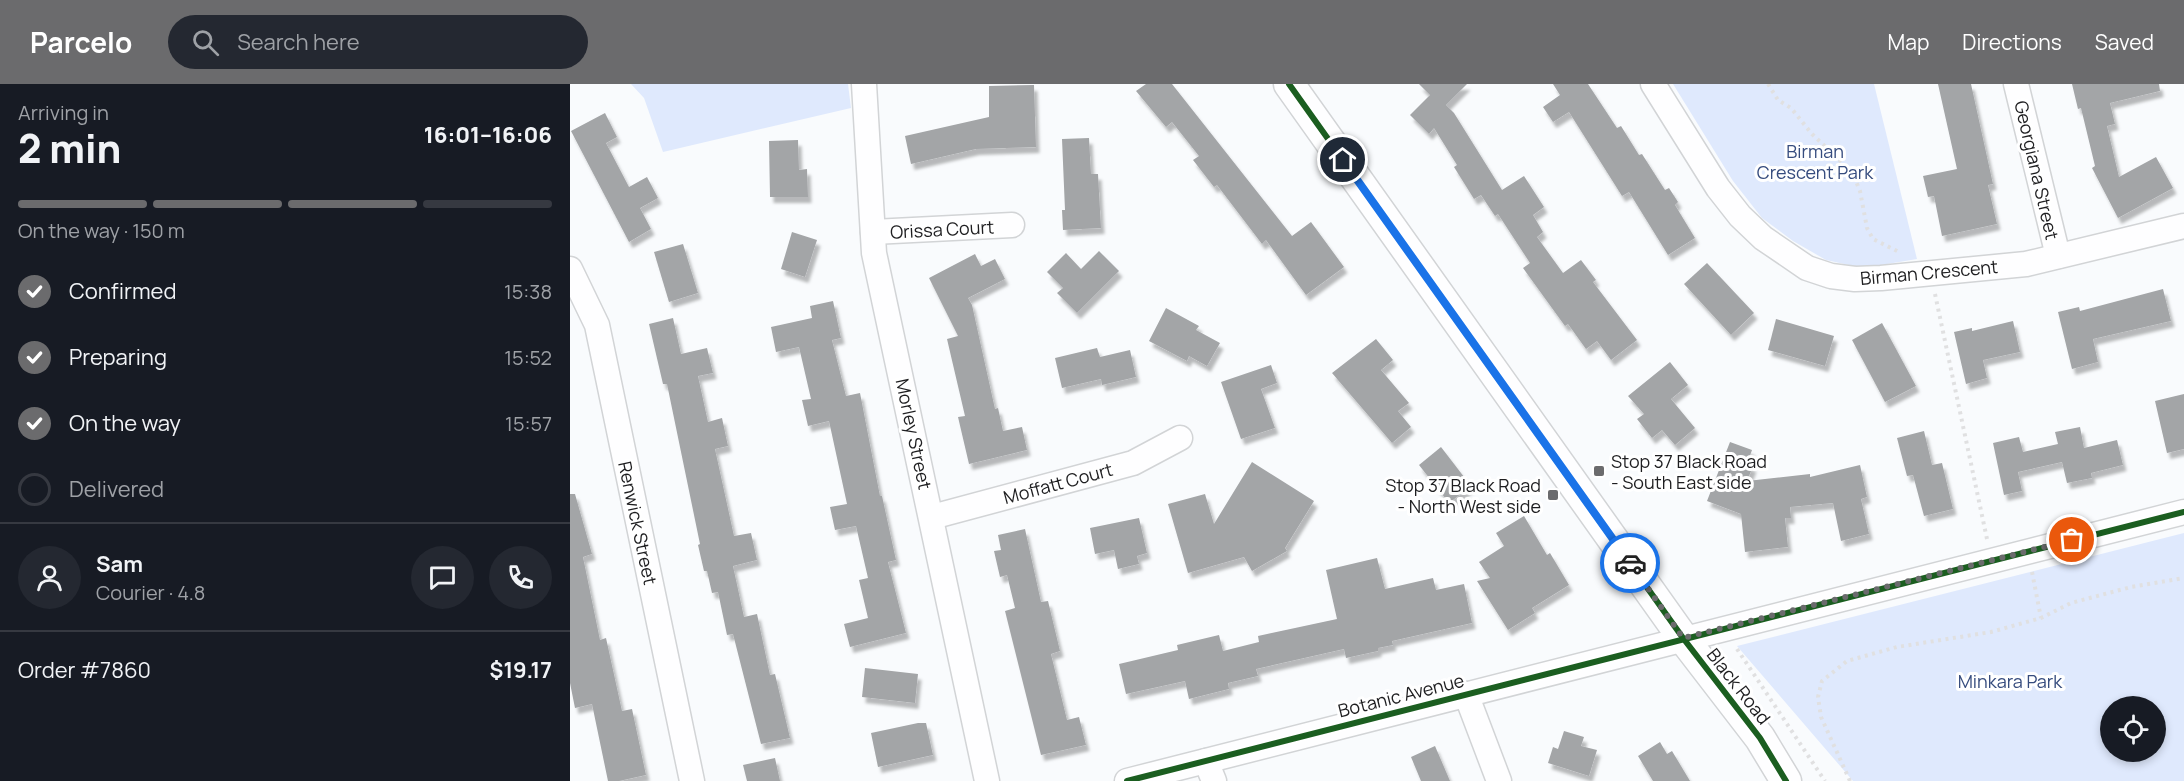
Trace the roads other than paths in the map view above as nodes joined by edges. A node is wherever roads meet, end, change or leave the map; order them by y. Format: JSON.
{"nodes":[{"id":1,"x":864,"y":84,"type":"edge"},
{"id":2,"x":1289,"y":84,"type":"edge"},
{"id":3,"x":1653,"y":84,"type":"edge"},
{"id":4,"x":2016,"y":84,"type":"edge"},
{"id":5,"x":1012,"y":225,"type":"dead end"},
{"id":6,"x":2184,"y":226,"type":"edge"},
{"id":7,"x":873,"y":232,"type":"junction"},
{"id":8,"x":2058,"y":256,"type":"junction"},
{"id":9,"x":570,"y":269,"type":"edge"},
{"id":10,"x":1180,"y":438,"type":"dead end"},
{"id":11,"x":2184,"y":512,"type":"edge"},
{"id":12,"x":932,"y":517,"type":"junction"},
{"id":13,"x":1683,"y":638,"type":"junction"},
{"id":14,"x":1466,"y":694,"type":"junction"},
{"id":15,"x":1210,"y":771,"type":"edge"},
{"id":16,"x":692,"y":781,"type":"edge"},
{"id":17,"x":987,"y":781,"type":"edge"},
{"id":18,"x":1127,"y":781,"type":"edge"},
{"id":19,"x":1499,"y":781,"type":"edge"},
{"id":20,"x":1786,"y":781,"type":"edge"}],
"edges":[{"from":1,"to":7,"type":"street","name":"Morley Street"},
{"from":2,"to":13,"type":"main road","name":"Black Road"},
{"from":3,"to":8,"type":"street","name":"Birman Crescent"},
{"from":4,"to":8,"type":"street","name":"Georgiana Street"},
{"from":5,"to":7,"type":"street","name":"Orissa Court"},
{"from":6,"to":8,"type":"street","name":"Birman Crescent"},
{"from":7,"to":12,"type":"street","name":"Morley Street"},
{"from":9,"to":16,"type":"street","name":"Renwick Street"},
{"from":10,"to":12,"type":"street","name":"Moffatt Court"},
{"from":11,"to":13,"type":"street","name":"Botanic Avenue"},
{"from":12,"to":17,"type":"street","name":"Morley Street"},
{"from":13,"to":14,"type":"street","name":"Botanic Avenue"},
{"from":13,"to":20,"type":"main road","name":"Black Road"},
{"from":14,"to":15,"type":"street","name":"Botanic Avenue"},
{"from":14,"to":19,"type":"street"},
{"from":15,"to":18,"type":"street","name":"Botanic Avenue"}]}
